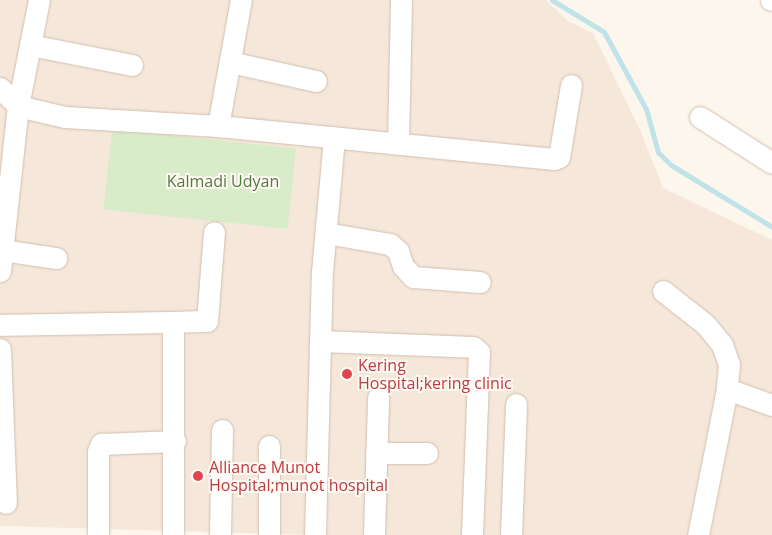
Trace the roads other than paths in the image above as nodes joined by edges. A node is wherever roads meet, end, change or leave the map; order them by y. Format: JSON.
{"nodes":[{"id":1,"x":39,"y":0,"type":"edge"},
{"id":2,"x":241,"y":0,"type":"edge"},
{"id":3,"x":401,"y":0,"type":"edge"},
{"id":4,"x":30,"y":45,"type":"junction"},
{"id":5,"x":230,"y":62,"type":"junction"},
{"id":6,"x":132,"y":65,"type":"dead end"},
{"id":7,"x":316,"y":81,"type":"dead end"},
{"id":8,"x":571,"y":85,"type":"dead end"},
{"id":9,"x":0,"y":88,"type":"edge"},
{"id":10,"x":18,"y":106,"type":"junction"},
{"id":11,"x":700,"y":117,"type":"dead end"},
{"id":12,"x":218,"y":126,"type":"junction"},
{"id":13,"x":334,"y":138,"type":"junction"},
{"id":14,"x":398,"y":144,"type":"junction"},
{"id":15,"x":772,"y":163,"type":"edge"},
{"id":16,"x":214,"y":232,"type":"dead end"},
{"id":17,"x":326,"y":233,"type":"junction"},
{"id":18,"x":2,"y":250,"type":"junction"},
{"id":19,"x":56,"y":258,"type":"dead end"},
{"id":20,"x":0,"y":272,"type":"edge"},
{"id":21,"x":480,"y":282,"type":"dead end"},
{"id":22,"x":663,"y":291,"type":"dead end"},
{"id":23,"x":173,"y":322,"type":"junction"},
{"id":24,"x":0,"y":325,"type":"edge"},
{"id":25,"x":320,"y":341,"type":"junction"},
{"id":26,"x":0,"y":349,"type":"edge"},
{"id":27,"x":727,"y":389,"type":"junction"},
{"id":28,"x":378,"y":397,"type":"dead end"},
{"id":29,"x":516,"y":404,"type":"dead end"},
{"id":30,"x":772,"y":405,"type":"edge"},
{"id":31,"x":222,"y":430,"type":"dead end"},
{"id":32,"x":175,"y":441,"type":"junction"},
{"id":33,"x":269,"y":446,"type":"dead end"},
{"id":34,"x":376,"y":453,"type":"junction"},
{"id":35,"x":427,"y":453,"type":"dead end"},
{"id":36,"x":6,"y":503,"type":"dead end"},
{"id":37,"x":98,"y":535,"type":"edge"},
{"id":38,"x":173,"y":535,"type":"edge"},
{"id":39,"x":220,"y":535,"type":"edge"},
{"id":40,"x":269,"y":535,"type":"edge"},
{"id":41,"x":315,"y":535,"type":"edge"},
{"id":42,"x":374,"y":535,"type":"edge"},
{"id":43,"x":472,"y":535,"type":"edge"},
{"id":44,"x":511,"y":535,"type":"edge"},
{"id":45,"x":698,"y":535,"type":"edge"}],
"edges":[{"from":1,"to":4,"type":"street"},
{"from":2,"to":5,"type":"street"},
{"from":3,"to":14,"type":"street"},
{"from":4,"to":6,"type":"street"},
{"from":4,"to":10,"type":"street"},
{"from":5,"to":7,"type":"street"},
{"from":5,"to":12,"type":"street"},
{"from":8,"to":14,"type":"street"},
{"from":9,"to":10,"type":"street"},
{"from":10,"to":12,"type":"street"},
{"from":10,"to":18,"type":"street"},
{"from":11,"to":15,"type":"street"},
{"from":12,"to":13,"type":"street"},
{"from":13,"to":14,"type":"street"},
{"from":13,"to":17,"type":"street"},
{"from":16,"to":23,"type":"street"},
{"from":17,"to":21,"type":"street"},
{"from":17,"to":25,"type":"street"},
{"from":18,"to":19,"type":"street"},
{"from":18,"to":20,"type":"street"},
{"from":22,"to":27,"type":"street"},
{"from":23,"to":24,"type":"street"},
{"from":23,"to":32,"type":"street"},
{"from":25,"to":41,"type":"street"},
{"from":25,"to":43,"type":"street"},
{"from":26,"to":36,"type":"street"},
{"from":27,"to":30,"type":"street"},
{"from":27,"to":45,"type":"street"},
{"from":28,"to":34,"type":"street"},
{"from":29,"to":44,"type":"street"},
{"from":31,"to":39,"type":"street"},
{"from":32,"to":37,"type":"street"},
{"from":32,"to":38,"type":"street"},
{"from":33,"to":40,"type":"street"},
{"from":34,"to":35,"type":"street"},
{"from":34,"to":42,"type":"street"}]}
